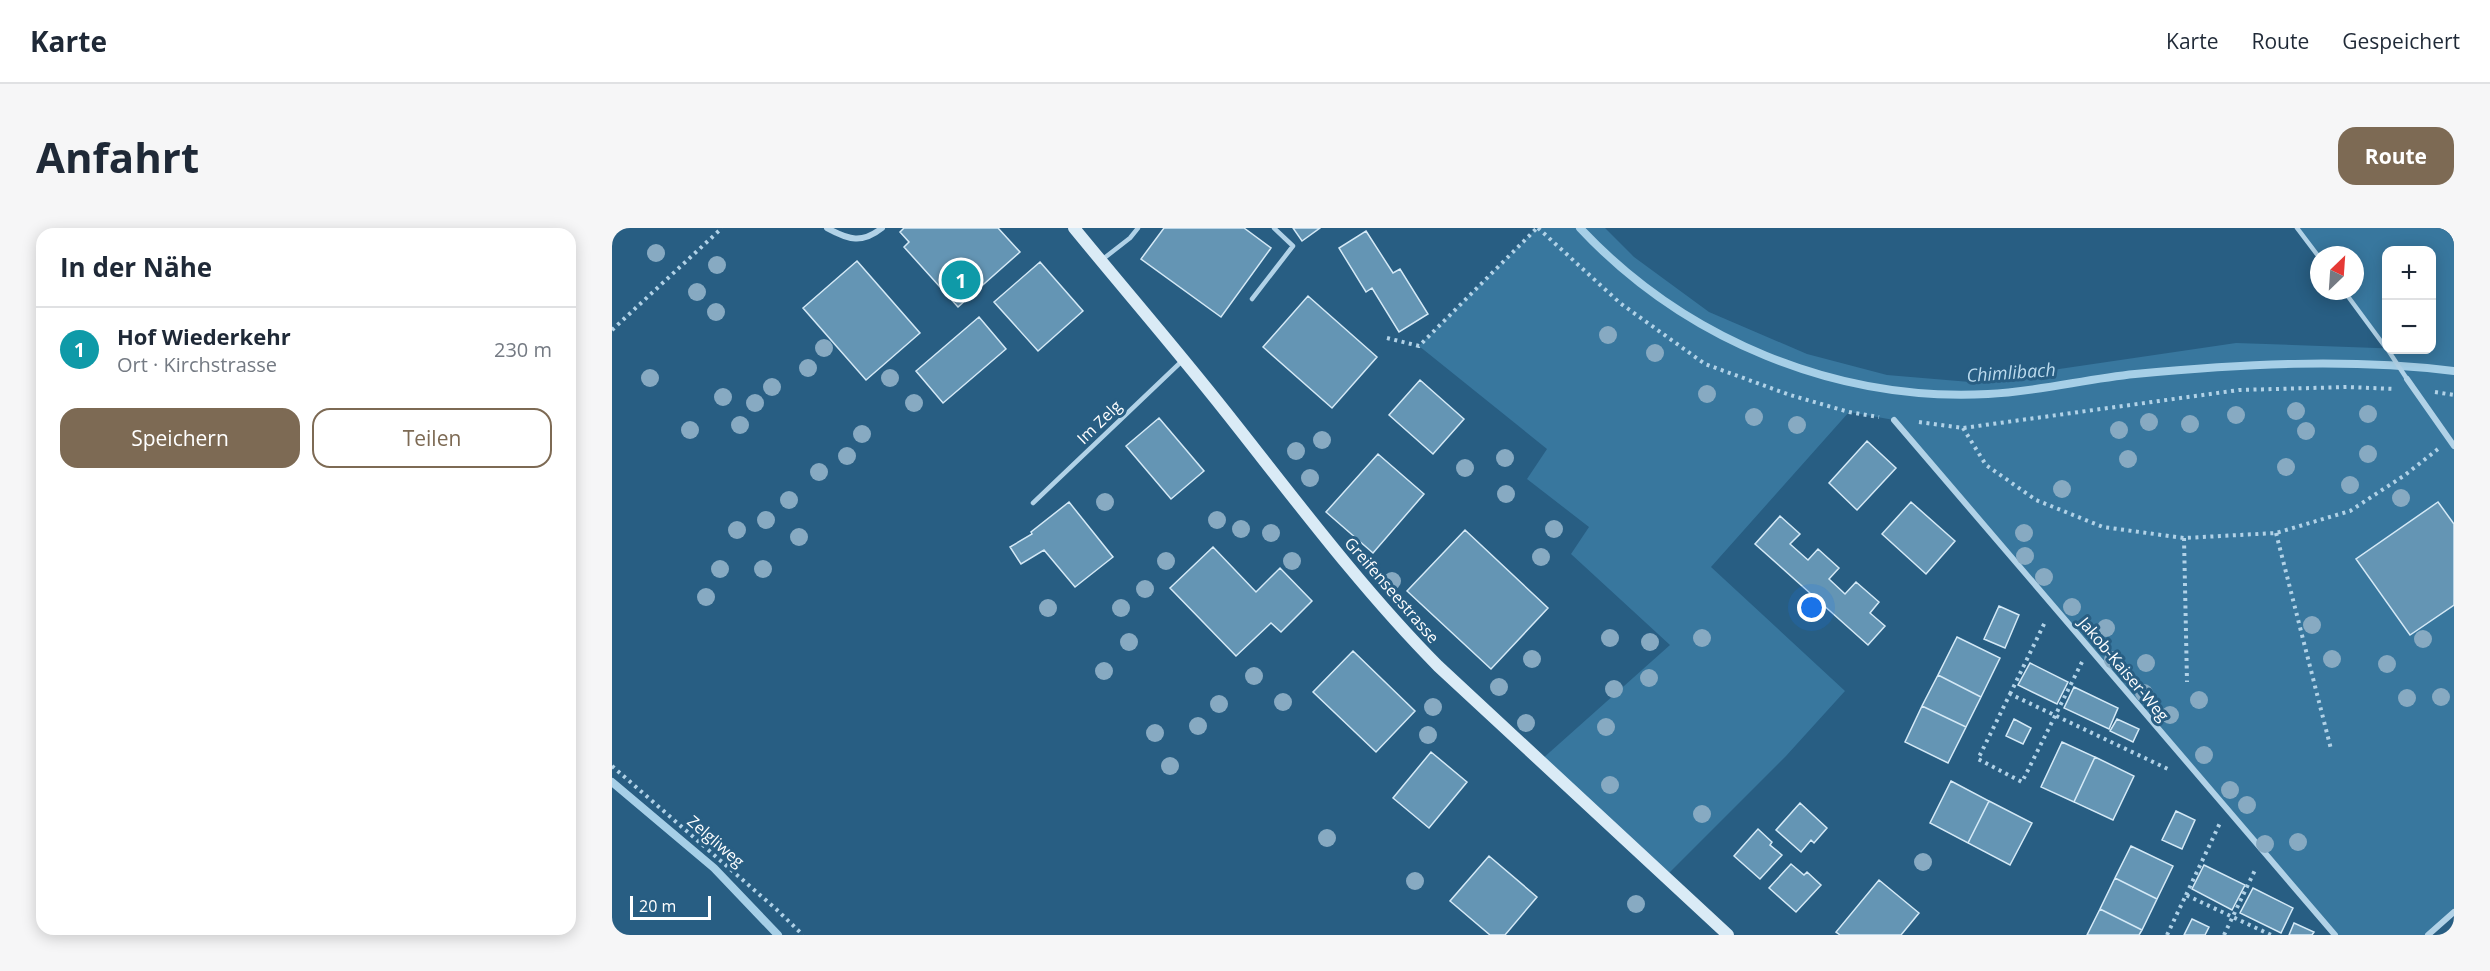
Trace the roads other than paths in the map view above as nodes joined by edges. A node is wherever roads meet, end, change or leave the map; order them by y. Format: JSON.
{"nodes":[{"id":1,"x":827,"y":228,"type":"edge"},
{"id":2,"x":882,"y":228,"type":"edge"},
{"id":3,"x":1074,"y":228,"type":"edge"},
{"id":4,"x":1138,"y":228,"type":"edge"},
{"id":5,"x":1274,"y":228,"type":"edge"},
{"id":6,"x":2297,"y":228,"type":"edge"},
{"id":7,"x":2311,"y":246,"type":"edge"},
{"id":8,"x":1101,"y":260,"type":"junction"},
{"id":9,"x":1252,"y":299,"type":"dead end"},
{"id":10,"x":2351,"y":300,"type":"edge"},
{"id":11,"x":2382,"y":342,"type":"edge"},
{"id":12,"x":2390,"y":354,"type":"edge"},
{"id":13,"x":1184,"y":359,"type":"junction"},
{"id":14,"x":2408,"y":379,"type":"joint"},
{"id":15,"x":1894,"y":420,"type":"road end"},
{"id":16,"x":2454,"y":446,"type":"edge"},
{"id":17,"x":1033,"y":503,"type":"dead end"},
{"id":18,"x":2454,"y":912,"type":"edge"},
{"id":19,"x":1728,"y":935,"type":"edge"},
{"id":20,"x":2335,"y":935,"type":"edge"},
{"id":21,"x":2428,"y":935,"type":"edge"}],
"edges":[{"from":1,"to":2,"type":"street"},
{"from":3,"to":8,"type":"street","name":"Greifenseestrasse"},
{"from":4,"to":8,"type":"lane"},
{"from":5,"to":9,"type":"lane"},
{"from":6,"to":7,"type":"lane"},
{"from":8,"to":13,"type":"street","name":"Greifenseestrasse"},
{"from":10,"to":11,"type":"lane"},
{"from":12,"to":14,"type":"lane"},
{"from":13,"to":17,"type":"lane","name":"Im Zelg"},
{"from":13,"to":19,"type":"street","name":"Greifenseestrasse"},
{"from":14,"to":16,"type":"street"},
{"from":15,"to":20,"type":"street","name":"Jakob-Kaiser-Weg"},
{"from":18,"to":21,"type":"street"}]}
